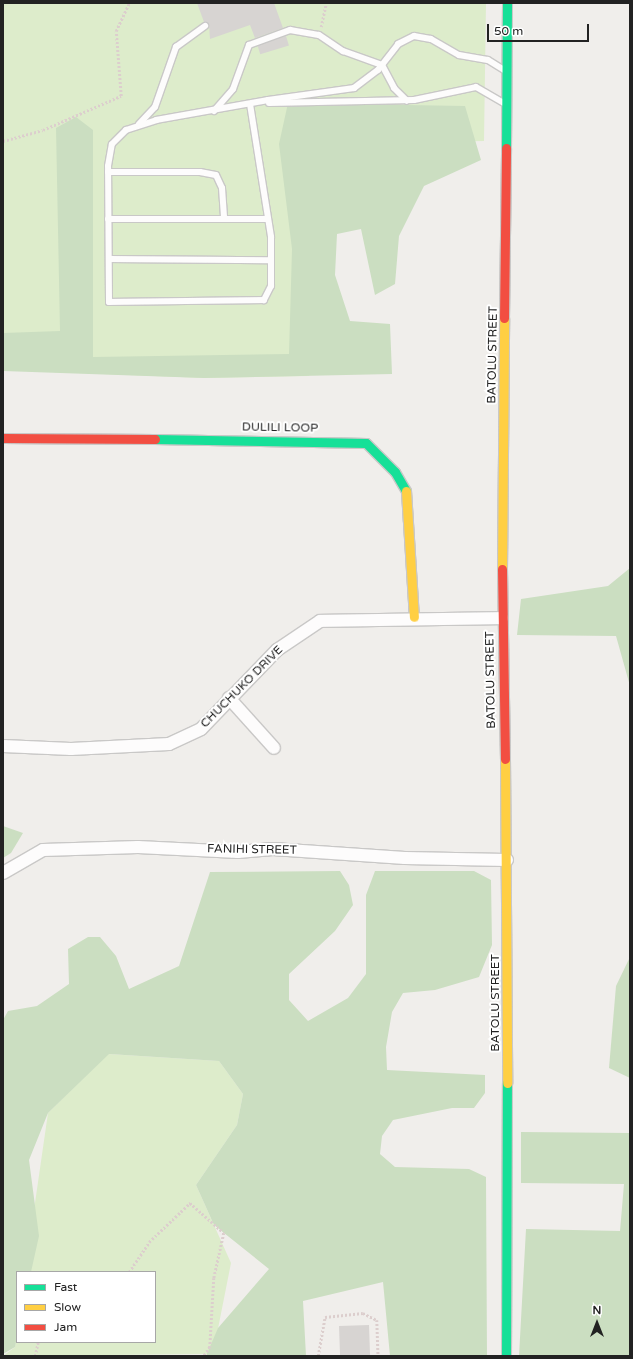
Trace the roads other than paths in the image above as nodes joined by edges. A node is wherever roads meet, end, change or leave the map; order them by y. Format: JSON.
{"nodes":[{"id":1,"x":507,"y":3,"type":"edge"},
{"id":2,"x":205,"y":26,"type":"dead end"},
{"id":3,"x":382,"y":65,"type":"junction"},
{"id":4,"x":508,"y":76,"type":"junction"},
{"id":5,"x":407,"y":101,"type":"junction"},
{"id":6,"x":250,"y":104,"type":"junction"},
{"id":7,"x":242,"y":105,"type":"junction"},
{"id":8,"x":508,"y":107,"type":"junction"},
{"id":9,"x":214,"y":111,"type":"junction"},
{"id":10,"x":138,"y":125,"type":"junction"},
{"id":11,"x":108,"y":172,"type":"junction"},
{"id":12,"x":108,"y":219,"type":"junction"},
{"id":13,"x":224,"y":219,"type":"junction"},
{"id":14,"x":268,"y":219,"type":"junction"},
{"id":15,"x":109,"y":259,"type":"junction"},
{"id":16,"x":271,"y":260,"type":"junction"},
{"id":17,"x":3,"y":438,"type":"edge"},
{"id":18,"x":414,"y":617,"type":"junction"},
{"id":19,"x":502,"y":618,"type":"junction"},
{"id":20,"x":229,"y":698,"type":"junction"},
{"id":21,"x":3,"y":746,"type":"edge"},
{"id":22,"x":274,"y":748,"type":"dead end"},
{"id":23,"x":507,"y":860,"type":"junction"},
{"id":24,"x":3,"y":873,"type":"edge"},
{"id":25,"x":506,"y":1356,"type":"edge"}],
"edges":[{"from":1,"to":4,"type":"street","name":"BATOLU STREET"},
{"from":2,"to":10,"type":"lane"},
{"from":3,"to":4,"type":"lane"},
{"from":3,"to":5,"type":"lane"},
{"from":3,"to":7,"type":"lane"},
{"from":3,"to":9,"type":"lane"},
{"from":4,"to":8,"type":"street","name":"BATOLU STREET"},
{"from":5,"to":6,"type":"lane"},
{"from":5,"to":8,"type":"lane"},
{"from":6,"to":7,"type":"lane"},
{"from":6,"to":14,"type":"lane"},
{"from":7,"to":9,"type":"lane"},
{"from":8,"to":19,"type":"street","name":"BATOLU STREET"},
{"from":9,"to":10,"type":"lane"},
{"from":10,"to":11,"type":"lane"},
{"from":11,"to":12,"type":"lane"},
{"from":11,"to":13,"type":"lane"},
{"from":12,"to":13,"type":"lane"},
{"from":12,"to":15,"type":"lane"},
{"from":13,"to":14,"type":"lane"},
{"from":14,"to":16,"type":"lane"},
{"from":15,"to":16,"type":"lane"},
{"from":15,"to":16,"type":"lane"},
{"from":17,"to":18,"type":"street","name":"DULILI LOOP"},
{"from":18,"to":19,"type":"street","name":"CHUCHUKO DRIVE"},
{"from":18,"to":20,"type":"street","name":"CHUCHUKO DRIVE"},
{"from":19,"to":23,"type":"street","name":"BATOLU STREET"},
{"from":20,"to":21,"type":"street","name":"CHUCHUKO DRIVE"},
{"from":20,"to":22,"type":"street"},
{"from":23,"to":24,"type":"street","name":"FANIHI STREET"},
{"from":23,"to":25,"type":"street","name":"BATOLU STREET"}]}
